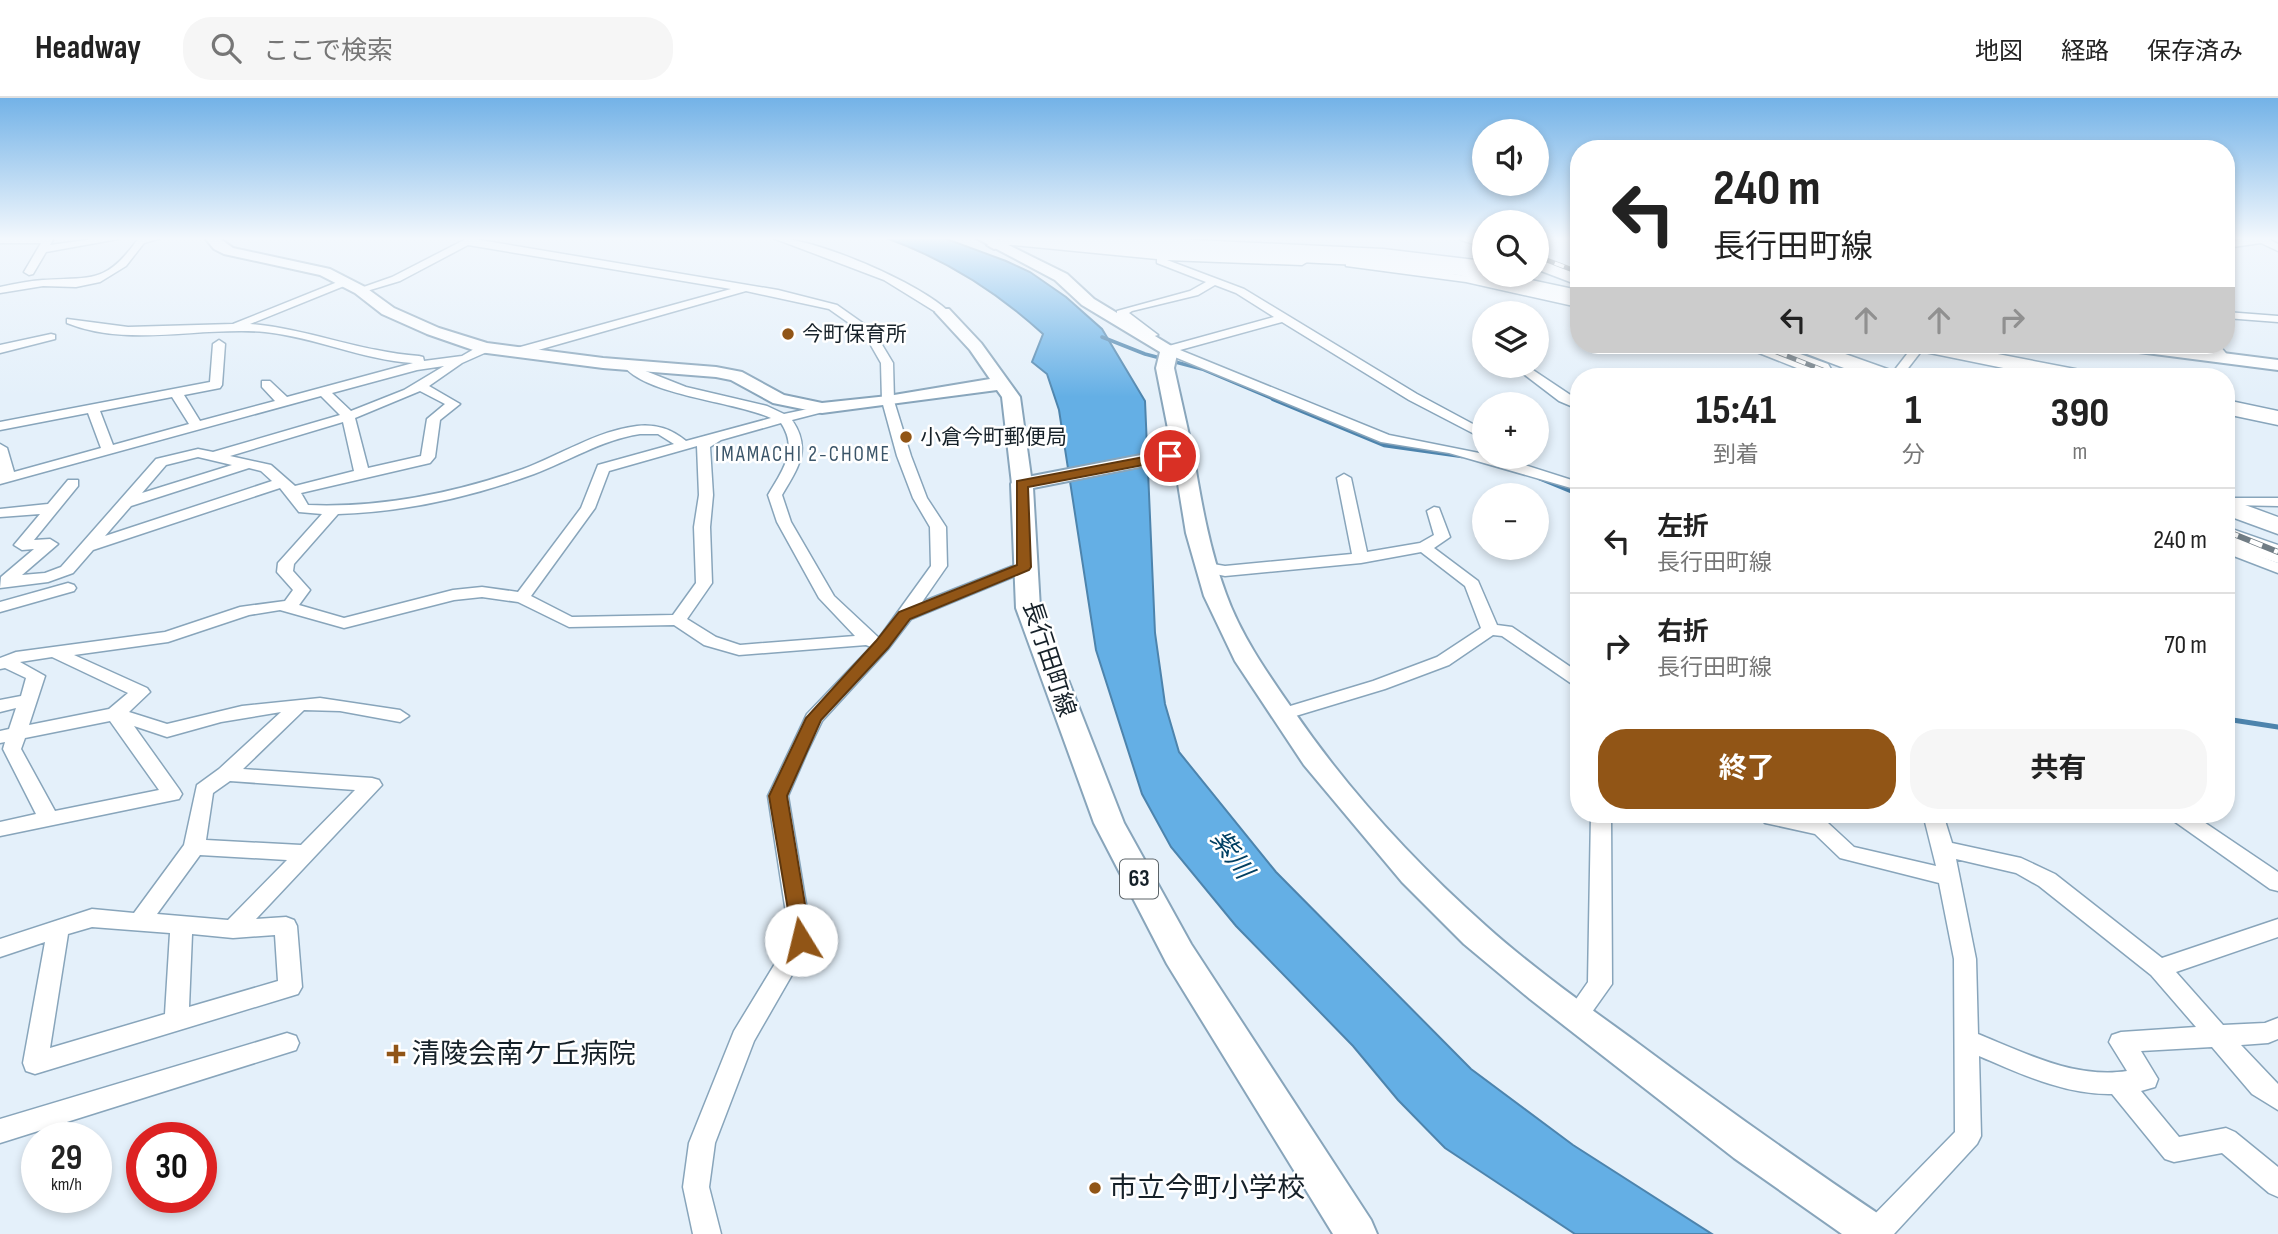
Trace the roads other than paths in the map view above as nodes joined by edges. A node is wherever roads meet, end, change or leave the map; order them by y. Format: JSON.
{"nodes":[{"id":1,"x":323,"y":291,"type":"edge"},
{"id":2,"x":361,"y":291,"type":"edge"},
{"id":3,"x":738,"y":291,"type":"edge"},
{"id":4,"x":762,"y":291,"type":"edge"},
{"id":5,"x":912,"y":291,"type":"edge"},
{"id":6,"x":1076,"y":291,"type":"edge"},
{"id":7,"x":1197,"y":291,"type":"edge"},
{"id":8,"x":1240,"y":291,"type":"edge"},
{"id":9,"x":1527,"y":291,"type":"edge"},
{"id":10,"x":1570,"y":302,"type":"edge"},
{"id":11,"x":943,"y":312,"type":"joint"},
{"id":12,"x":2235,"y":316,"type":"edge"},
{"id":13,"x":1283,"y":318,"type":"junction"},
{"id":14,"x":2278,"y":319,"type":"edge"},
{"id":15,"x":71,"y":321,"type":"dead end"},
{"id":16,"x":231,"y":328,"type":"junction"},
{"id":17,"x":51,"y":337,"type":"dead end"},
{"id":18,"x":1144,"y":337,"type":"junction"},
{"id":19,"x":219,"y":344,"type":"dead end"},
{"id":20,"x":485,"y":348,"type":"junction"},
{"id":21,"x":0,"y":349,"type":"edge"},
{"id":22,"x":1169,"y":350,"type":"junction"},
{"id":23,"x":517,"y":352,"type":"junction"},
{"id":24,"x":1756,"y":354,"type":"edge"},
{"id":25,"x":1768,"y":354,"type":"edge"},
{"id":26,"x":1780,"y":354,"type":"edge"},
{"id":27,"x":1801,"y":354,"type":"edge"},
{"id":28,"x":1814,"y":354,"type":"edge"},
{"id":29,"x":1828,"y":354,"type":"edge"},
{"id":30,"x":1840,"y":354,"type":"edge"},
{"id":31,"x":1912,"y":354,"type":"edge"},
{"id":32,"x":1965,"y":354,"type":"edge"},
{"id":33,"x":2231,"y":354,"type":"edge"},
{"id":34,"x":454,"y":361,"type":"junction"},
{"id":35,"x":629,"y":365,"type":"junction"},
{"id":36,"x":2278,"y":365,"type":"edge"},
{"id":37,"x":1792,"y":368,"type":"edge"},
{"id":38,"x":1804,"y":368,"type":"edge"},
{"id":39,"x":1817,"y":368,"type":"edge"},
{"id":40,"x":1838,"y":368,"type":"edge"},
{"id":41,"x":1851,"y":368,"type":"edge"},
{"id":42,"x":1870,"y":368,"type":"edge"},
{"id":43,"x":1874,"y":368,"type":"edge"},
{"id":44,"x":1901,"y":368,"type":"edge"},
{"id":45,"x":2036,"y":368,"type":"edge"},
{"id":46,"x":1536,"y":378,"type":"edge"},
{"id":47,"x":266,"y":384,"type":"dead end"},
{"id":48,"x":1002,"y":385,"type":"junction"},
{"id":49,"x":421,"y":387,"type":"junction"},
{"id":50,"x":323,"y":391,"type":"junction"},
{"id":51,"x":176,"y":393,"type":"junction"},
{"id":52,"x":888,"y":401,"type":"junction"},
{"id":53,"x":1570,"y":401,"type":"edge"},
{"id":54,"x":284,"y":402,"type":"junction"},
{"id":55,"x":822,"y":408,"type":"junction"},
{"id":56,"x":2235,"y":409,"type":"edge"},
{"id":57,"x":93,"y":410,"type":"junction"},
{"id":58,"x":348,"y":415,"type":"junction"},
{"id":59,"x":2278,"y":418,"type":"edge"},
{"id":60,"x":784,"y":419,"type":"junction"},
{"id":61,"x":0,"y":426,"type":"edge"},
{"id":62,"x":197,"y":426,"type":"junction"},
{"id":63,"x":1472,"y":429,"type":"edge"},
{"id":64,"x":719,"y":435,"type":"junction"},
{"id":65,"x":683,"y":445,"type":"junction"},
{"id":66,"x":0,"y":448,"type":"edge"},
{"id":67,"x":108,"y":449,"type":"junction"},
{"id":68,"x":1177,"y":455,"type":"junction"},
{"id":69,"x":216,"y":456,"type":"junction"},
{"id":70,"x":249,"y":464,"type":"junction"},
{"id":71,"x":1541,"y":469,"type":"edge"},
{"id":72,"x":362,"y":472,"type":"junction"},
{"id":73,"x":4,"y":478,"type":"edge"},
{"id":74,"x":1344,"y":478,"type":"dead end"},
{"id":75,"x":1570,"y":482,"type":"edge"},
{"id":76,"x":1026,"y":483,"type":"junction"},
{"id":77,"x":1570,"y":483,"type":"edge"},
{"id":78,"x":73,"y":484,"type":"dead end"},
{"id":79,"x":287,"y":487,"type":"junction"},
{"id":80,"x":2278,"y":502,"type":"edge"},
{"id":81,"x":125,"y":503,"type":"junction"},
{"id":82,"x":53,"y":508,"type":"junction"},
{"id":83,"x":333,"y":511,"type":"junction"},
{"id":84,"x":1434,"y":511,"type":"dead end"},
{"id":85,"x":0,"y":513,"type":"edge"},
{"id":86,"x":2278,"y":519,"type":"edge"},
{"id":87,"x":2235,"y":520,"type":"edge"},
{"id":88,"x":2235,"y":522,"type":"edge"},
{"id":89,"x":2235,"y":523,"type":"edge"},
{"id":90,"x":2235,"y":524,"type":"edge"},
{"id":91,"x":2235,"y":525,"type":"edge"},
{"id":92,"x":2278,"y":526,"type":"edge"},
{"id":93,"x":2235,"y":527,"type":"edge"},
{"id":94,"x":2235,"y":528,"type":"edge"},
{"id":95,"x":2235,"y":530,"type":"edge"},
{"id":96,"x":2278,"y":532,"type":"edge"},
{"id":97,"x":2278,"y":538,"type":"edge"},
{"id":98,"x":90,"y":546,"type":"junction"},
{"id":99,"x":1424,"y":547,"type":"junction"},
{"id":100,"x":2278,"y":547,"type":"edge"},
{"id":101,"x":1361,"y":558,"type":"junction"},
{"id":102,"x":2278,"y":558,"type":"edge"},
{"id":103,"x":1024,"y":567,"type":"junction"},
{"id":104,"x":1207,"y":568,"type":"junction"},
{"id":105,"x":2278,"y":568,"type":"edge"},
{"id":106,"x":3,"y":582,"type":"edge"},
{"id":107,"x":68,"y":588,"type":"dead end"},
{"id":108,"x":522,"y":598,"type":"junction"},
{"id":109,"x":0,"y":607,"type":"edge"},
{"id":110,"x":289,"y":607,"type":"junction"},
{"id":111,"x":905,"y":615,"type":"junction"},
{"id":112,"x":678,"y":620,"type":"junction"},
{"id":113,"x":1490,"y":630,"type":"junction"},
{"id":114,"x":875,"y":642,"type":"junction"},
{"id":115,"x":54,"y":651,"type":"junction"},
{"id":116,"x":3,"y":663,"type":"edge"},
{"id":117,"x":1570,"y":675,"type":"edge"},
{"id":118,"x":27,"y":700,"type":"junction"},
{"id":119,"x":299,"y":705,"type":"junction"},
{"id":120,"x":0,"y":706,"type":"edge"},
{"id":121,"x":116,"y":714,"type":"junction"},
{"id":122,"x":1283,"y":714,"type":"junction"},
{"id":123,"x":400,"y":716,"type":"dead end"},
{"id":124,"x":8,"y":735,"type":"edge"},
{"id":125,"x":226,"y":774,"type":"junction"},
{"id":126,"x":204,"y":790,"type":"junction"},
{"id":127,"x":172,"y":794,"type":"junction"},
{"id":128,"x":49,"y":819,"type":"junction"},
{"id":129,"x":1601,"y":823,"type":"edge"},
{"id":130,"x":1796,"y":823,"type":"edge"},
{"id":131,"x":1936,"y":823,"type":"edge"},
{"id":132,"x":2191,"y":823,"type":"edge"},
{"id":133,"x":0,"y":829,"type":"edge"},
{"id":134,"x":194,"y":847,"type":"junction"},
{"id":135,"x":1943,"y":849,"type":"junction"},
{"id":136,"x":305,"y":853,"type":"junction"},
{"id":137,"x":1949,"y":877,"type":"junction"},
{"id":138,"x":2278,"y":883,"type":"edge"},
{"id":139,"x":139,"y":922,"type":"junction"},
{"id":140,"x":181,"y":925,"type":"junction"},
{"id":141,"x":2278,"y":928,"type":"edge"},
{"id":142,"x":233,"y":929,"type":"junction"},
{"id":143,"x":58,"y":930,"type":"junction"},
{"id":144,"x":0,"y":948,"type":"edge"},
{"id":145,"x":2159,"y":968,"type":"junction"},
{"id":146,"x":1577,"y":1015,"type":"junction"},
{"id":147,"x":177,"y":1021,"type":"junction"},
{"id":148,"x":2278,"y":1028,"type":"edge"},
{"id":149,"x":2219,"y":1037,"type":"junction"},
{"id":150,"x":1966,"y":1040,"type":"junction"},
{"id":151,"x":287,"y":1044,"type":"dead end"},
{"id":152,"x":2121,"y":1086,"type":"junction"},
{"id":153,"x":2278,"y":1099,"type":"edge"},
{"id":154,"x":0,"y":1131,"type":"edge"},
{"id":155,"x":2278,"y":1184,"type":"edge"},
{"id":156,"x":707,"y":1234,"type":"edge"},
{"id":157,"x":1356,"y":1234,"type":"edge"},
{"id":158,"x":1875,"y":1234,"type":"edge"}],
"edges":[{"from":1,"to":16,"type":"street"},
{"from":2,"to":20,"type":"street"},
{"from":3,"to":23,"type":"street"},
{"from":4,"to":52,"type":"street"},
{"from":5,"to":11,"type":"street"},
{"from":6,"to":18,"type":"main road"},
{"from":7,"to":18,"type":"street"},
{"from":8,"to":13,"type":"street"},
{"from":9,"to":10,"type":"street"},
{"from":11,"to":48,"type":"street"},
{"from":12,"to":14,"type":"street"},
{"from":13,"to":22,"type":"street"},
{"from":13,"to":63,"type":"street"},
{"from":15,"to":16,"type":"street"},
{"from":16,"to":34,"type":"street"},
{"from":17,"to":21,"type":"street"},
{"from":18,"to":22,"type":"main road"},
{"from":19,"to":51,"type":"street"},
{"from":20,"to":23,"type":"street"},
{"from":20,"to":34,"type":"street"},
{"from":22,"to":68,"type":"main road"},
{"from":22,"to":77,"type":"street"},
{"from":23,"to":35,"type":"street"},
{"from":24,"to":37,"type":"highway"},
{"from":25,"to":38,"type":"highway"},
{"from":26,"to":39,"type":"highway"},
{"from":27,"to":40,"type":"highway"},
{"from":28,"to":41,"type":"highway"},
{"from":29,"to":42,"type":"highway"},
{"from":30,"to":43,"type":"street"},
{"from":31,"to":44,"type":"street"},
{"from":32,"to":45,"type":"highway"},
{"from":33,"to":36,"type":"street"},
{"from":34,"to":49,"type":"street"},
{"from":34,"to":50,"type":"street"},
{"from":35,"to":55,"type":"street"},
{"from":35,"to":60,"type":"street"},
{"from":46,"to":53,"type":"street"},
{"from":47,"to":54,"type":"street"},
{"from":48,"to":52,"type":"street"},
{"from":48,"to":76,"type":"street"},
{"from":49,"to":58,"type":"street"},
{"from":49,"to":72,"type":"street"},
{"from":50,"to":54,"type":"street"},
{"from":50,"to":58,"type":"street"},
{"from":51,"to":57,"type":"street"},
{"from":51,"to":62,"type":"street"},
{"from":52,"to":55,"type":"street"},
{"from":52,"to":111,"type":"street"},
{"from":54,"to":62,"type":"street"},
{"from":55,"to":60,"type":"street"},
{"from":56,"to":59,"type":"highway"},
{"from":57,"to":61,"type":"street"},
{"from":57,"to":67,"type":"street"},
{"from":58,"to":69,"type":"street"},
{"from":58,"to":72,"type":"street"},
{"from":60,"to":64,"type":"street"},
{"from":60,"to":114,"type":"street"},
{"from":62,"to":67,"type":"street"},
{"from":64,"to":65,"type":"street"},
{"from":64,"to":112,"type":"street"},
{"from":65,"to":83,"type":"street"},
{"from":65,"to":108,"type":"street"},
{"from":66,"to":73,"type":"street"},
{"from":67,"to":73,"type":"street"},
{"from":68,"to":76,"type":"main road"},
{"from":68,"to":104,"type":"street"},
{"from":69,"to":70,"type":"street"},
{"from":69,"to":81,"type":"street"},
{"from":70,"to":79,"type":"street"},
{"from":70,"to":81,"type":"street"},
{"from":71,"to":75,"type":"street"},
{"from":72,"to":79,"type":"street"},
{"from":74,"to":101,"type":"street"},
{"from":76,"to":103,"type":"main road","name":"長行田町線","number":"63"},
{"from":78,"to":82,"type":"street"},
{"from":79,"to":83,"type":"street"},
{"from":79,"to":98,"type":"street"},
{"from":80,"to":87,"type":"street"},
{"from":81,"to":98,"type":"street"},
{"from":82,"to":85,"type":"street"},
{"from":82,"to":106,"type":"street"},
{"from":83,"to":110,"type":"street"},
{"from":84,"to":99,"type":"street"},
{"from":86,"to":88,"type":"street"},
{"from":89,"to":92,"type":"highway"},
{"from":90,"to":96,"type":"highway"},
{"from":91,"to":97,"type":"highway"},
{"from":93,"to":100,"type":"highway"},
{"from":94,"to":102,"type":"highway"},
{"from":95,"to":105,"type":"street"},
{"from":98,"to":106,"type":"street"},
{"from":99,"to":101,"type":"street"},
{"from":99,"to":113,"type":"street"},
{"from":101,"to":104,"type":"street"},
{"from":103,"to":111,"type":"street"},
{"from":103,"to":157,"type":"main road","name":"長行田町線","number":"63"},
{"from":104,"to":122,"type":"street"},
{"from":107,"to":109,"type":"street"},
{"from":108,"to":110,"type":"street"},
{"from":108,"to":112,"type":"street"},
{"from":110,"to":115,"type":"street"},
{"from":111,"to":114,"type":"street"},
{"from":112,"to":114,"type":"street"},
{"from":113,"to":117,"type":"street"},
{"from":113,"to":122,"type":"street"},
{"from":114,"to":156,"type":"street"},
{"from":115,"to":116,"type":"street"},
{"from":115,"to":121,"type":"street"},
{"from":116,"to":118,"type":"street"},
{"from":118,"to":120,"type":"street"},
{"from":118,"to":124,"type":"street"},
{"from":119,"to":121,"type":"street"},
{"from":119,"to":123,"type":"street"},
{"from":119,"to":125,"type":"street"},
{"from":121,"to":124,"type":"street"},
{"from":121,"to":127,"type":"street"},
{"from":122,"to":146,"type":"street"},
{"from":124,"to":128,"type":"street"},
{"from":125,"to":126,"type":"street"},
{"from":125,"to":136,"type":"street"},
{"from":126,"to":127,"type":"street"},
{"from":126,"to":134,"type":"street"},
{"from":127,"to":128,"type":"street"},
{"from":128,"to":133,"type":"street"},
{"from":129,"to":146,"type":"street"},
{"from":130,"to":137,"type":"street"},
{"from":131,"to":135,"type":"street"},
{"from":132,"to":138,"type":"street"},
{"from":134,"to":136,"type":"street"},
{"from":134,"to":139,"type":"street"},
{"from":135,"to":137,"type":"street"},
{"from":135,"to":145,"type":"street"},
{"from":136,"to":142,"type":"street"},
{"from":137,"to":150,"type":"street"},
{"from":139,"to":140,"type":"street"},
{"from":139,"to":143,"type":"street"},
{"from":140,"to":142,"type":"street"},
{"from":140,"to":147,"type":"street"},
{"from":141,"to":145,"type":"street"},
{"from":142,"to":147,"type":"street"},
{"from":143,"to":144,"type":"street"},
{"from":143,"to":147,"type":"street"},
{"from":145,"to":149,"type":"street"},
{"from":146,"to":158,"type":"street"},
{"from":148,"to":149,"type":"street"},
{"from":149,"to":152,"type":"street"},
{"from":149,"to":153,"type":"street"},
{"from":150,"to":152,"type":"street"},
{"from":150,"to":158,"type":"street"},
{"from":151,"to":154,"type":"street"},
{"from":152,"to":155,"type":"street"}]}
